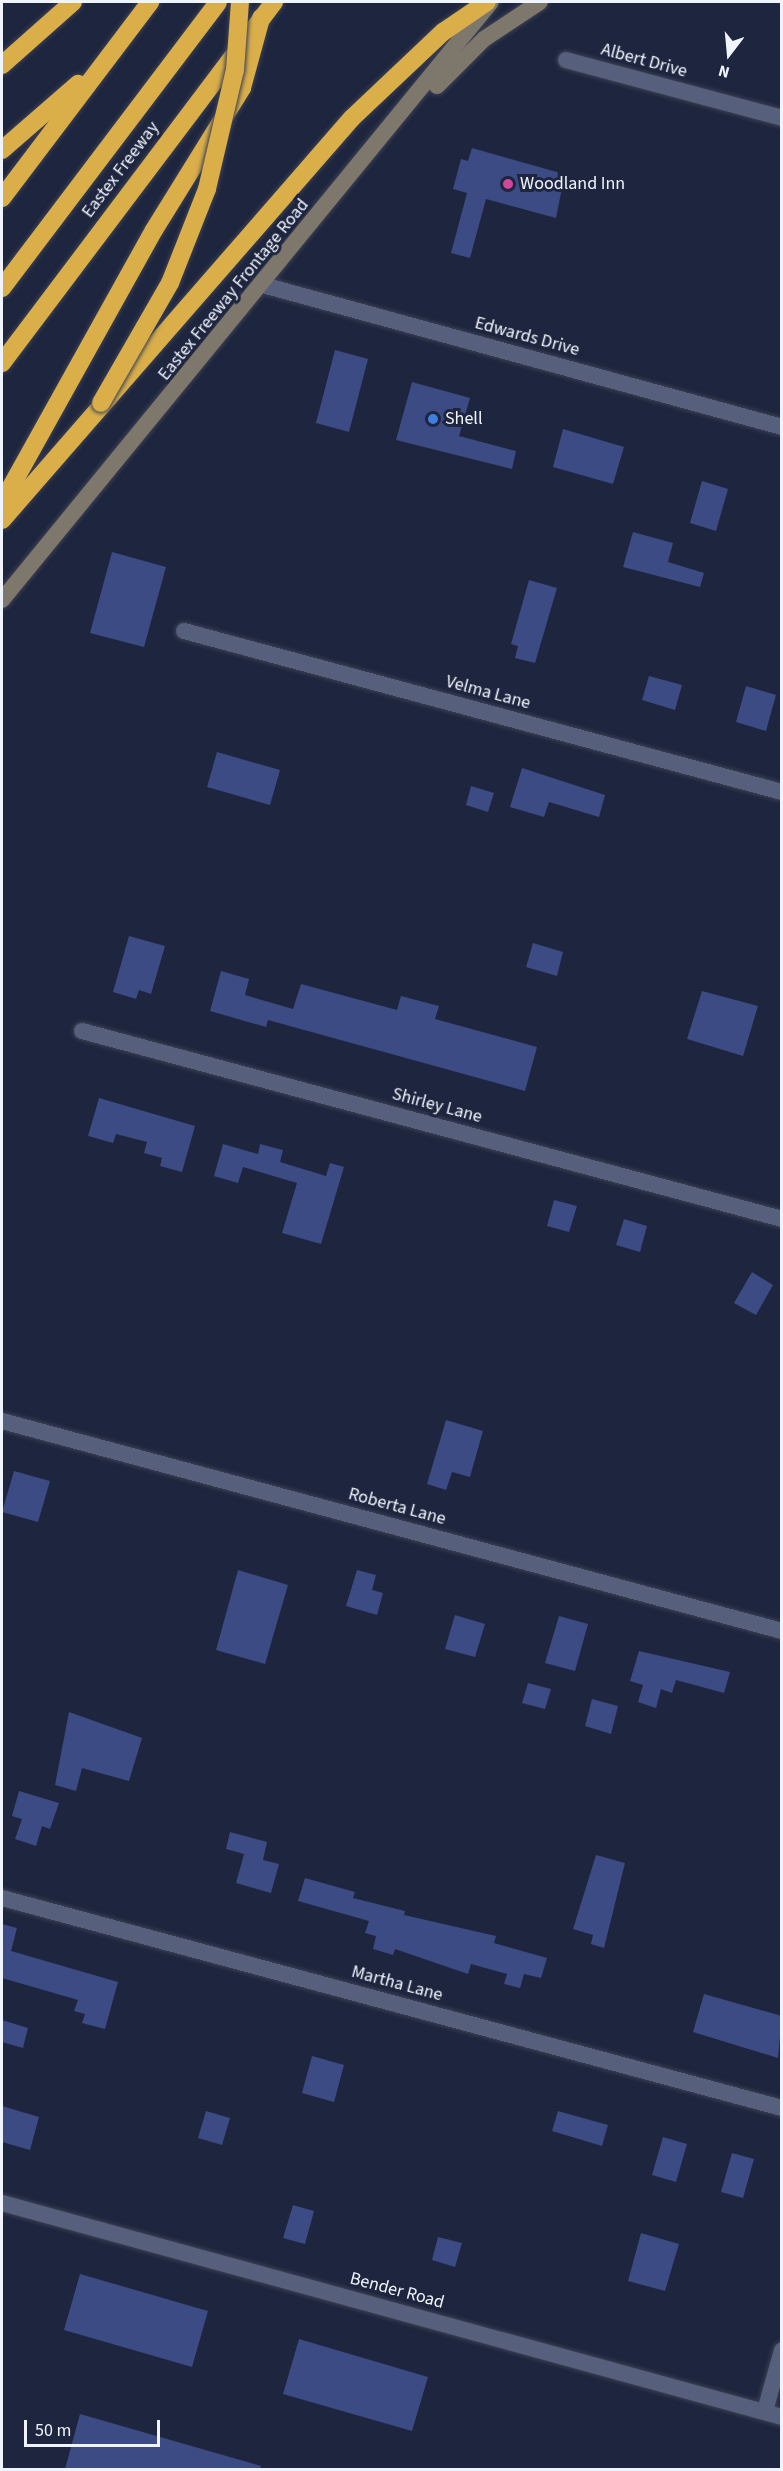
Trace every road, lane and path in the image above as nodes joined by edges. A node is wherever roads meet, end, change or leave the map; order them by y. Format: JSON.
{"nodes":[{"id":1,"x":73,"y":2,"type":"edge"},
{"id":2,"x":150,"y":2,"type":"edge"},
{"id":3,"x":218,"y":2,"type":"edge"},
{"id":4,"x":240,"y":2,"type":"edge"},
{"id":5,"x":274,"y":2,"type":"edge"},
{"id":6,"x":489,"y":2,"type":"edge"},
{"id":7,"x":540,"y":2,"type":"edge"},
{"id":8,"x":261,"y":18,"type":"junction"},
{"id":9,"x":107,"y":59,"type":"junction"},
{"id":10,"x":566,"y":60,"type":"dead end"},
{"id":11,"x":2,"y":65,"type":"edge"},
{"id":12,"x":782,"y":118,"type":"edge"},
{"id":13,"x":389,"y":133,"type":"junction"},
{"id":14,"x":2,"y":150,"type":"edge"},
{"id":15,"x":2,"y":198,"type":"edge"},
{"id":16,"x":263,"y":285,"type":"junction"},
{"id":17,"x":2,"y":288,"type":"edge"},
{"id":18,"x":2,"y":363,"type":"edge"},
{"id":19,"x":101,"y":403,"type":"junction"},
{"id":20,"x":782,"y":427,"type":"edge"},
{"id":21,"x":2,"y":503,"type":"edge"},
{"id":22,"x":2,"y":520,"type":"edge"},
{"id":23,"x":2,"y":600,"type":"edge"},
{"id":24,"x":184,"y":631,"type":"dead end"},
{"id":25,"x":782,"y":792,"type":"edge"},
{"id":26,"x":82,"y":1031,"type":"dead end"},
{"id":27,"x":782,"y":1219,"type":"edge"},
{"id":28,"x":2,"y":1421,"type":"edge"},
{"id":29,"x":782,"y":1631,"type":"edge"},
{"id":30,"x":2,"y":1898,"type":"edge"},
{"id":31,"x":782,"y":2108,"type":"edge"},
{"id":32,"x":2,"y":2203,"type":"edge"},
{"id":33,"x":782,"y":2350,"type":"edge"},
{"id":34,"x":765,"y":2411,"type":"junction"},
{"id":35,"x":782,"y":2417,"type":"edge"}],
"edges":[{"from":1,"to":11,"type":"highway"},
{"from":2,"to":9,"type":"highway"},
{"from":3,"to":17,"type":"highway"},
{"from":4,"to":19,"type":"highway","bridge":true},
{"from":5,"to":8,"type":"highway","name":"Eastex Freeway"},
{"from":6,"to":13,"type":"main road","name":"Eastex Freeway Frontage Road"},
{"from":6,"to":19,"type":"highway","bridge":true},
{"from":7,"to":13,"type":"main road"},
{"from":8,"to":18,"type":"highway","name":"Eastex Freeway"},
{"from":8,"to":21,"type":"highway"},
{"from":9,"to":14,"type":"highway"},
{"from":9,"to":15,"type":"highway"},
{"from":10,"to":12,"type":"street","name":"Albert Drive"},
{"from":13,"to":16,"type":"main road","name":"Eastex Freeway Frontage Road"},
{"from":16,"to":20,"type":"street","name":"Edwards Drive"},
{"from":16,"to":23,"type":"main road","name":"Eastex Freeway Frontage Road"},
{"from":19,"to":22,"type":"highway"},
{"from":24,"to":25,"type":"street","name":"Velma Lane"},
{"from":26,"to":27,"type":"street","name":"Shirley Lane"},
{"from":28,"to":29,"type":"street","name":"Roberta Lane"},
{"from":30,"to":31,"type":"street","name":"Martha Lane"},
{"from":32,"to":34,"type":"street","name":"Bender Road"},
{"from":33,"to":34,"type":"street"},
{"from":34,"to":35,"type":"street","name":"Bender Road"}]}
